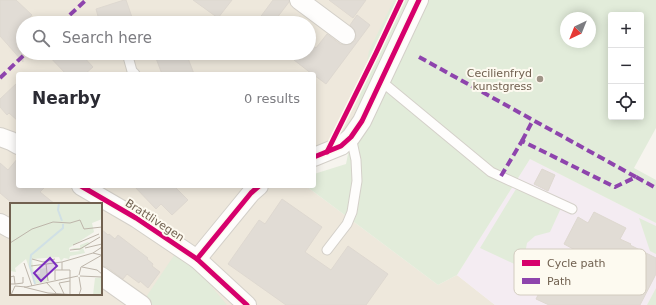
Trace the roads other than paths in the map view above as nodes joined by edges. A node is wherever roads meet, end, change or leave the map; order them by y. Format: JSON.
{"nodes":[{"id":1,"x":299,"y":0,"type":"edge"},
{"id":2,"x":419,"y":0,"type":"edge"},
{"id":3,"x":346,"y":35,"type":"dead end"},
{"id":4,"x":129,"y":60,"type":"edge"},
{"id":5,"x":133,"y":72,"type":"edge"},
{"id":6,"x":381,"y":81,"type":"junction"},
{"id":7,"x":0,"y":137,"type":"edge"},
{"id":8,"x":351,"y":137,"type":"junction"},
{"id":9,"x":16,"y":145,"type":"edge"},
{"id":10,"x":316,"y":156,"type":"edge"},
{"id":11,"x":84,"y":188,"type":"edge"},
{"id":12,"x":257,"y":188,"type":"edge"},
{"id":13,"x":572,"y":209,"type":"dead end"},
{"id":14,"x":0,"y":223,"type":"edge"},
{"id":15,"x":10,"y":228,"type":"edge"},
{"id":16,"x":327,"y":250,"type":"dead end"},
{"id":17,"x":198,"y":259,"type":"junction"},
{"id":18,"x":102,"y":277,"type":"edge"},
{"id":19,"x":142,"y":305,"type":"edge"},
{"id":20,"x":247,"y":305,"type":"edge"}],
"edges":[{"from":1,"to":3,"type":"street"},
{"from":2,"to":6,"type":"street"},
{"from":4,"to":5,"type":"lane"},
{"from":6,"to":8,"type":"street"},
{"from":6,"to":13,"type":"lane"},
{"from":7,"to":9,"type":"street"},
{"from":8,"to":10,"type":"street"},
{"from":8,"to":16,"type":"lane"},
{"from":11,"to":17,"type":"street","name":"Brattlivegen"},
{"from":12,"to":17,"type":"street"},
{"from":14,"to":15,"type":"street"},
{"from":17,"to":20,"type":"street","name":"Brattlivegen"},
{"from":18,"to":19,"type":"street"}]}
